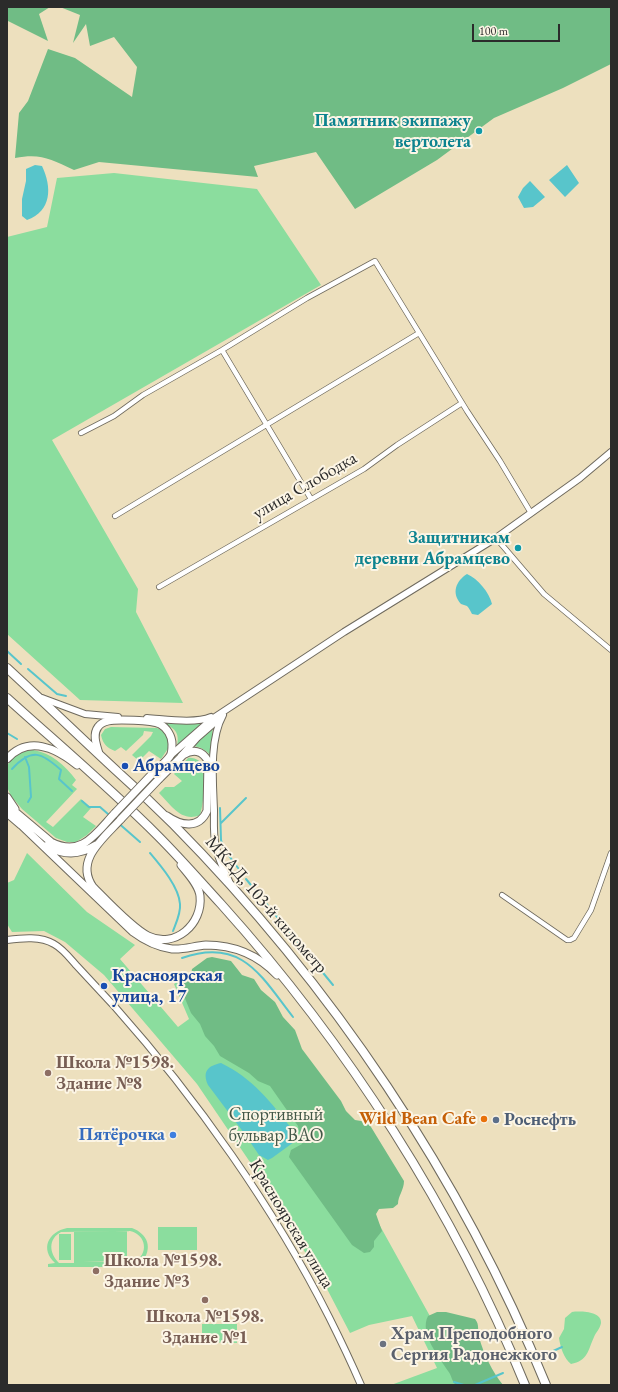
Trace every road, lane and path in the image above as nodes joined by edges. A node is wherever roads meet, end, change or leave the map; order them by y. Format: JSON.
{"nodes":[{"id":1,"x":419,"y":333,"type":"junction"},
{"id":2,"x":222,"y":350,"type":"junction"},
{"id":3,"x":462,"y":403,"type":"junction"},
{"id":4,"x":267,"y":425,"type":"junction"},
{"id":5,"x":81,"y":433,"type":"dead end"},
{"id":6,"x":611,"y":452,"type":"edge"},
{"id":7,"x":311,"y":499,"type":"junction"},
{"id":8,"x":531,"y":513,"type":"junction"},
{"id":9,"x":115,"y":516,"type":"dead end"},
{"id":10,"x":496,"y":538,"type":"junction"},
{"id":11,"x":159,"y":587,"type":"dead end"},
{"id":12,"x":611,"y":650,"type":"edge"},
{"id":13,"x":7,"y":668,"type":"edge"},
{"id":14,"x":37,"y":696,"type":"junction"},
{"id":15,"x":7,"y":698,"type":"edge"},
{"id":16,"x":221,"y":715,"type":"junction"},
{"id":17,"x":99,"y":754,"type":"junction"},
{"id":18,"x":171,"y":755,"type":"junction"},
{"id":19,"x":7,"y":759,"type":"edge"},
{"id":20,"x":177,"y":761,"type":"junction"},
{"id":21,"x":113,"y":794,"type":"junction"},
{"id":22,"x":7,"y":797,"type":"edge"},
{"id":23,"x":7,"y":806,"type":"edge"},
{"id":24,"x":154,"y":806,"type":"junction"},
{"id":25,"x":7,"y":813,"type":"edge"},
{"id":26,"x":18,"y":814,"type":"junction"},
{"id":27,"x":18,"y":822,"type":"junction"},
{"id":28,"x":159,"y":837,"type":"junction"},
{"id":29,"x":100,"y":842,"type":"junction"},
{"id":30,"x":611,"y":853,"type":"edge"},
{"id":31,"x":610,"y":860,"type":"edge"},
{"id":32,"x":234,"y":890,"type":"junction"},
{"id":33,"x":502,"y":896,"type":"dead end"},
{"id":34,"x":8,"y":940,"type":"edge"},
{"id":35,"x":306,"y":1006,"type":"junction"},
{"id":36,"x":361,"y":1385,"type":"edge"},
{"id":37,"x":525,"y":1385,"type":"edge"},
{"id":38,"x":546,"y":1385,"type":"edge"}],
"edges":[{"from":1,"to":2,"type":"street"},
{"from":1,"to":3,"type":"street"},
{"from":1,"to":4,"type":"street"},
{"from":2,"to":4,"type":"street"},
{"from":2,"to":5,"type":"street"},
{"from":3,"to":7,"type":"street","name":"улица Слободка"},
{"from":3,"to":8,"type":"street"},
{"from":4,"to":7,"type":"street"},
{"from":4,"to":9,"type":"street"},
{"from":6,"to":8,"type":"street"},
{"from":7,"to":11,"type":"street","name":"улица Слободка"},
{"from":8,"to":10,"type":"street"},
{"from":10,"to":12,"type":"street"},
{"from":10,"to":16,"type":"street"},
{"from":13,"to":14,"type":"highway","name":"МКАД, 103-й километр"},
{"from":14,"to":16,"type":"street"},
{"from":14,"to":17,"type":"highway","name":"МКАД, 103-й километр"},
{"from":15,"to":21,"type":"highway","name":"МКАД, 103-й километр"},
{"from":16,"to":18,"type":"street"},
{"from":16,"to":20,"type":"street"},
{"from":16,"to":32,"type":"street"},
{"from":17,"to":18,"type":"main road"},
{"from":17,"to":24,"type":"highway","name":"МКАД, 103-й километр"},
{"from":18,"to":26,"type":"main road","bridge":true},
{"from":19,"to":21,"type":"main road"},
{"from":20,"to":24,"type":"main road"},
{"from":20,"to":29,"type":"main road","bridge":true},
{"from":21,"to":28,"type":"highway","name":"МКАД, 103-й километр"},
{"from":22,"to":26,"type":"main road"},
{"from":23,"to":26,"type":"main road"},
{"from":24,"to":32,"type":"highway","name":"МКАД, 103-й километр"},
{"from":25,"to":27,"type":"main road"},
{"from":27,"to":29,"type":"main road"},
{"from":27,"to":35,"type":"main road"},
{"from":28,"to":29,"type":"main road"},
{"from":28,"to":35,"type":"highway","name":"МКАД, 103-й километр"},
{"from":30,"to":31,"type":"street"},
{"from":31,"to":33,"type":"street"},
{"from":32,"to":38,"type":"highway","name":"МКАД, 103-й километр"},
{"from":34,"to":36,"type":"street","name":"Красноярская улица"},
{"from":35,"to":37,"type":"highway","name":"МКАД, 103-й километр"}]}
